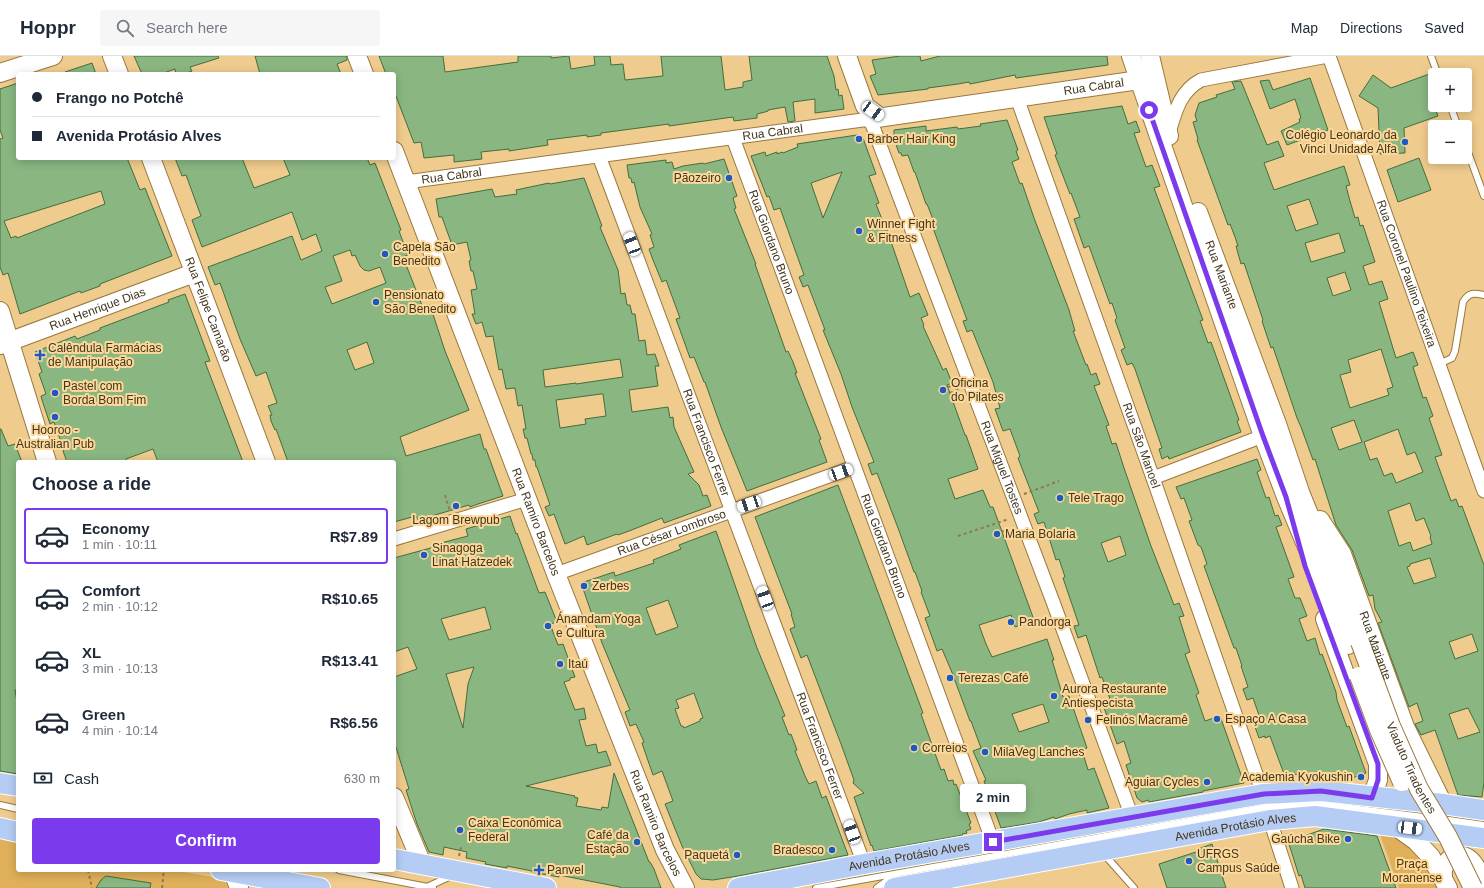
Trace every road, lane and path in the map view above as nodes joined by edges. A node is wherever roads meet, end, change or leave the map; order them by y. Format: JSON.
{"nodes":[{"id":1,"x":53,"y":56,"type":"edge"},
{"id":2,"x":112,"y":56,"type":"edge"},
{"id":3,"x":357,"y":56,"type":"edge"},
{"id":4,"x":847,"y":56,"type":"edge"},
{"id":5,"x":1131,"y":56,"type":"edge"},
{"id":6,"x":1150,"y":56,"type":"edge"},
{"id":7,"x":1329,"y":56,"type":"edge"},
{"id":8,"x":1431,"y":56,"type":"edge"},
{"id":9,"x":1435,"y":68,"type":"edge"},
{"id":10,"x":118,"y":72,"type":"edge"},
{"id":11,"x":363,"y":72,"type":"edge"},
{"id":12,"x":0,"y":73,"type":"edge"},
{"id":13,"x":1139,"y":80,"type":"junction"},
{"id":14,"x":1017,"y":98,"type":"junction"},
{"id":15,"x":869,"y":115,"type":"junction"},
{"id":16,"x":1169,"y":135,"type":"junction"},
{"id":17,"x":733,"y":138,"type":"junction"},
{"id":18,"x":396,"y":156,"type":"edge"},
{"id":19,"x":599,"y":156,"type":"junction"},
{"id":20,"x":152,"y":160,"type":"edge"},
{"id":21,"x":1472,"y":163,"type":"edge"},
{"id":22,"x":406,"y":182,"type":"junction"},
{"id":23,"x":1484,"y":196,"type":"edge"},
{"id":24,"x":194,"y":273,"type":"junction"},
{"id":25,"x":1484,"y":296,"type":"edge"},
{"id":26,"x":0,"y":311,"type":"edge"},
{"id":27,"x":5,"y":344,"type":"edge"},
{"id":28,"x":1439,"y":364,"type":"junction"},
{"id":29,"x":1263,"y":436,"type":"junction"},
{"id":30,"x":46,"y":460,"type":"edge"},
{"id":31,"x":265,"y":460,"type":"edge"},
{"id":32,"x":854,"y":467,"type":"junction"},
{"id":33,"x":1153,"y":478,"type":"junction"},
{"id":34,"x":1059,"y":481,"type":"dead end"},
{"id":35,"x":1484,"y":491,"type":"edge"},
{"id":36,"x":1293,"y":494,"type":"junction"},
{"id":37,"x":445,"y":495,"type":"dead end"},
{"id":38,"x":1013,"y":498,"type":"junction"},
{"id":39,"x":527,"y":499,"type":"junction"},
{"id":40,"x":733,"y":510,"type":"junction"},
{"id":41,"x":1020,"y":515,"type":"junction"},
{"id":42,"x":453,"y":521,"type":"junction"},
{"id":43,"x":958,"y":536,"type":"dead end"},
{"id":44,"x":396,"y":538,"type":"edge"},
{"id":45,"x":556,"y":574,"type":"junction"},
{"id":46,"x":1354,"y":644,"type":"junction"},
{"id":47,"x":1415,"y":750,"type":"junction"},
{"id":48,"x":1378,"y":764,"type":"junction"},
{"id":49,"x":0,"y":783,"type":"edge"},
{"id":50,"x":16,"y":786,"type":"edge"},
{"id":51,"x":1264,"y":794,"type":"junction"},
{"id":52,"x":1372,"y":798,"type":"junction"},
{"id":53,"x":396,"y":802,"type":"edge"},
{"id":54,"x":1443,"y":804,"type":"junction"},
{"id":55,"x":0,"y":806,"type":"edge"},
{"id":56,"x":16,"y":809,"type":"edge"},
{"id":57,"x":1484,"y":810,"type":"edge"},
{"id":58,"x":1132,"y":817,"type":"junction"},
{"id":59,"x":1484,"y":819,"type":"edge"},
{"id":60,"x":1270,"y":820,"type":"junction"},
{"id":61,"x":1168,"y":824,"type":"junction"},
{"id":62,"x":1395,"y":826,"type":"junction"},
{"id":63,"x":1484,"y":826,"type":"edge"},
{"id":64,"x":0,"y":828,"type":"edge"},
{"id":65,"x":16,"y":832,"type":"edge"},
{"id":66,"x":1484,"y":838,"type":"edge"},
{"id":67,"x":993,"y":842,"type":"junction"},
{"id":68,"x":1101,"y":850,"type":"junction"},
{"id":69,"x":396,"y":859,"type":"edge"},
{"id":70,"x":422,"y":864,"type":"junction"},
{"id":71,"x":875,"y":867,"type":"junction"},
{"id":72,"x":462,"y":871,"type":"junction"},
{"id":73,"x":88,"y":872,"type":"edge"},
{"id":74,"x":164,"y":872,"type":"edge"},
{"id":75,"x":349,"y":872,"type":"edge"},
{"id":76,"x":231,"y":877,"type":"edge"},
{"id":77,"x":895,"y":881,"type":"edge"},
{"id":78,"x":1446,"y":883,"type":"edge"},
{"id":79,"x":1484,"y":884,"type":"edge"},
{"id":80,"x":92,"y":888,"type":"edge"},
{"id":81,"x":162,"y":888,"type":"edge"},
{"id":82,"x":320,"y":888,"type":"edge"},
{"id":83,"x":429,"y":888,"type":"edge"},
{"id":84,"x":546,"y":888,"type":"edge"},
{"id":85,"x":685,"y":888,"type":"edge"},
{"id":86,"x":738,"y":888,"type":"edge"},
{"id":87,"x":816,"y":888,"type":"edge"},
{"id":88,"x":877,"y":888,"type":"edge"},
{"id":89,"x":1134,"y":888,"type":"edge"},
{"id":90,"x":1292,"y":888,"type":"edge"},
{"id":91,"x":1460,"y":888,"type":"edge"},
{"id":92,"x":1473,"y":888,"type":"edge"}],
"edges":[{"from":1,"to":12,"type":"main road"},
{"from":2,"to":10,"type":"main road"},
{"from":3,"to":11,"type":"main road"},
{"from":4,"to":15,"type":"main road","name":"Rua Miguel Tostes"},
{"from":5,"to":13,"type":"main road","name":"Rua Mariante"},
{"from":6,"to":16,"type":"main road","name":"Rua Mariante"},
{"from":7,"to":16,"type":"street"},
{"from":7,"to":28,"type":"street","name":"Rua Coronel Paulino Teixeira"},
{"from":8,"to":9,"type":"lane"},
{"from":13,"to":14,"type":"main road","name":"Rua Cabral"},
{"from":13,"to":29,"type":"main road","name":"Rua Mariante"},
{"from":14,"to":15,"type":"main road","name":"Rua Cabral"},
{"from":14,"to":33,"type":"street","name":"Rua São Manoel"},
{"from":15,"to":17,"type":"street","name":"Rua Cabral"},
{"from":15,"to":38,"type":"street","name":"Rua Miguel Tostes"},
{"from":16,"to":36,"type":"main road","name":"Rua Mariante"},
{"from":17,"to":19,"type":"street","name":"Rua Cabral"},
{"from":17,"to":32,"type":"street","name":"Rua Giordano Bruno"},
{"from":18,"to":22,"type":"main road","name":"Rua Ramiro Barcelos"},
{"from":19,"to":22,"type":"street","name":"Rua Cabral"},
{"from":19,"to":40,"type":"street","name":"Rua Francisco Ferrer"},
{"from":20,"to":24,"type":"main road","name":"Rua Felipe Camarão"},
{"from":21,"to":23,"type":"lane"},
{"from":22,"to":39,"type":"main road","name":"Rua Ramiro Barcelos"},
{"from":24,"to":27,"type":"main road","name":"Rua Henrique Dias"},
{"from":24,"to":31,"type":"main road","name":"Rua Felipe Camarão"},
{"from":25,"to":28,"type":"lane"},
{"from":26,"to":27,"type":"main road"},
{"from":27,"to":30,"type":"main road"},
{"from":28,"to":35,"type":"street","name":"Rua Coronel Paulino Teixeira"},
{"from":29,"to":33,"type":"street"},
{"from":29,"to":36,"type":"main road","name":"Rua Mariante"},
{"from":32,"to":40,"type":"street","name":"Rua César Lombroso"},
{"from":32,"to":67,"type":"street","name":"Rua Giordano Bruno"},
{"from":33,"to":51,"type":"street","name":"Rua São Manoel"},
{"from":34,"to":38,"type":"path"},
{"from":36,"to":46,"type":"main road","name":"Rua Mariante"},
{"from":36,"to":47,"type":"main road","name":"Rua Mariante"},
{"from":36,"to":48,"type":"main road","name":"Rua Mariante"},
{"from":37,"to":42,"type":"path"},
{"from":38,"to":41,"type":"street","name":"Rua Miguel Tostes"},
{"from":39,"to":42,"type":"street"},
{"from":39,"to":45,"type":"main road","name":"Rua Ramiro Barcelos"},
{"from":40,"to":45,"type":"street","name":"Rua César Lombroso"},
{"from":40,"to":71,"type":"street","name":"Rua Francisco Ferrer"},
{"from":41,"to":43,"type":"path"},
{"from":41,"to":58,"type":"street","name":"Rua Miguel Tostes"},
{"from":42,"to":44,"type":"street"},
{"from":45,"to":85,"type":"main road","name":"Rua Ramiro Barcelos"},
{"from":46,"to":91,"type":"main road","name":"Viaduto Tiradentes","bridge":true},
{"from":46,"to":92,"type":"main road","name":"Viaduto Tiradentes","bridge":true},
{"from":47,"to":48,"type":"main road"},
{"from":47,"to":54,"type":"main road","name":"Rua Mariante"},
{"from":48,"to":52,"type":"main road","name":"Rua Mariante"},
{"from":49,"to":50,"type":"main road"},
{"from":51,"to":52,"type":"main road","name":"Avenida Protásio Alves"},
{"from":51,"to":58,"type":"main road","name":"Avenida Protásio Alves"},
{"from":51,"to":61,"type":"lane"},
{"from":52,"to":54,"type":"main road","name":"Avenida Protásio Alves"},
{"from":53,"to":70,"type":"main road"},
{"from":54,"to":57,"type":"main road","name":"Avenida Protásio Alves"},
{"from":54,"to":59,"type":"lane"},
{"from":55,"to":56,"type":"lane"},
{"from":58,"to":67,"type":"main road","name":"Avenida Protásio Alves"},
{"from":60,"to":61,"type":"lane"},
{"from":60,"to":62,"type":"main road","name":"Avenida Protásio Alves"},
{"from":60,"to":68,"type":"main road","name":"Avenida Protásio Alves"},
{"from":60,"to":90,"type":"street"},
{"from":61,"to":63,"type":"lane"},
{"from":61,"to":77,"type":"lane"},
{"from":62,"to":63,"type":"lane"},
{"from":62,"to":66,"type":"main road","name":"Avenida Protásio Alves"},
{"from":62,"to":78,"type":"main road"},
{"from":64,"to":65,"type":"main road"},
{"from":67,"to":71,"type":"main road","name":"Avenida Protásio Alves"},
{"from":68,"to":77,"type":"main road","name":"Avenida Protásio Alves"},
{"from":68,"to":89,"type":"lane"},
{"from":69,"to":70,"type":"main road"},
{"from":70,"to":72,"type":"main road"},
{"from":71,"to":77,"type":"lane"},
{"from":71,"to":86,"type":"main road","name":"Avenida Protásio Alves"},
{"from":72,"to":83,"type":"lane"},
{"from":72,"to":84,"type":"main road"},
{"from":73,"to":80,"type":"path"},
{"from":74,"to":81,"type":"path"},
{"from":75,"to":83,"type":"lane"},
{"from":76,"to":82,"type":"main road"},
{"from":77,"to":87,"type":"lane"},
{"from":77,"to":88,"type":"lane"},
{"from":78,"to":79,"type":"main road"}]}
